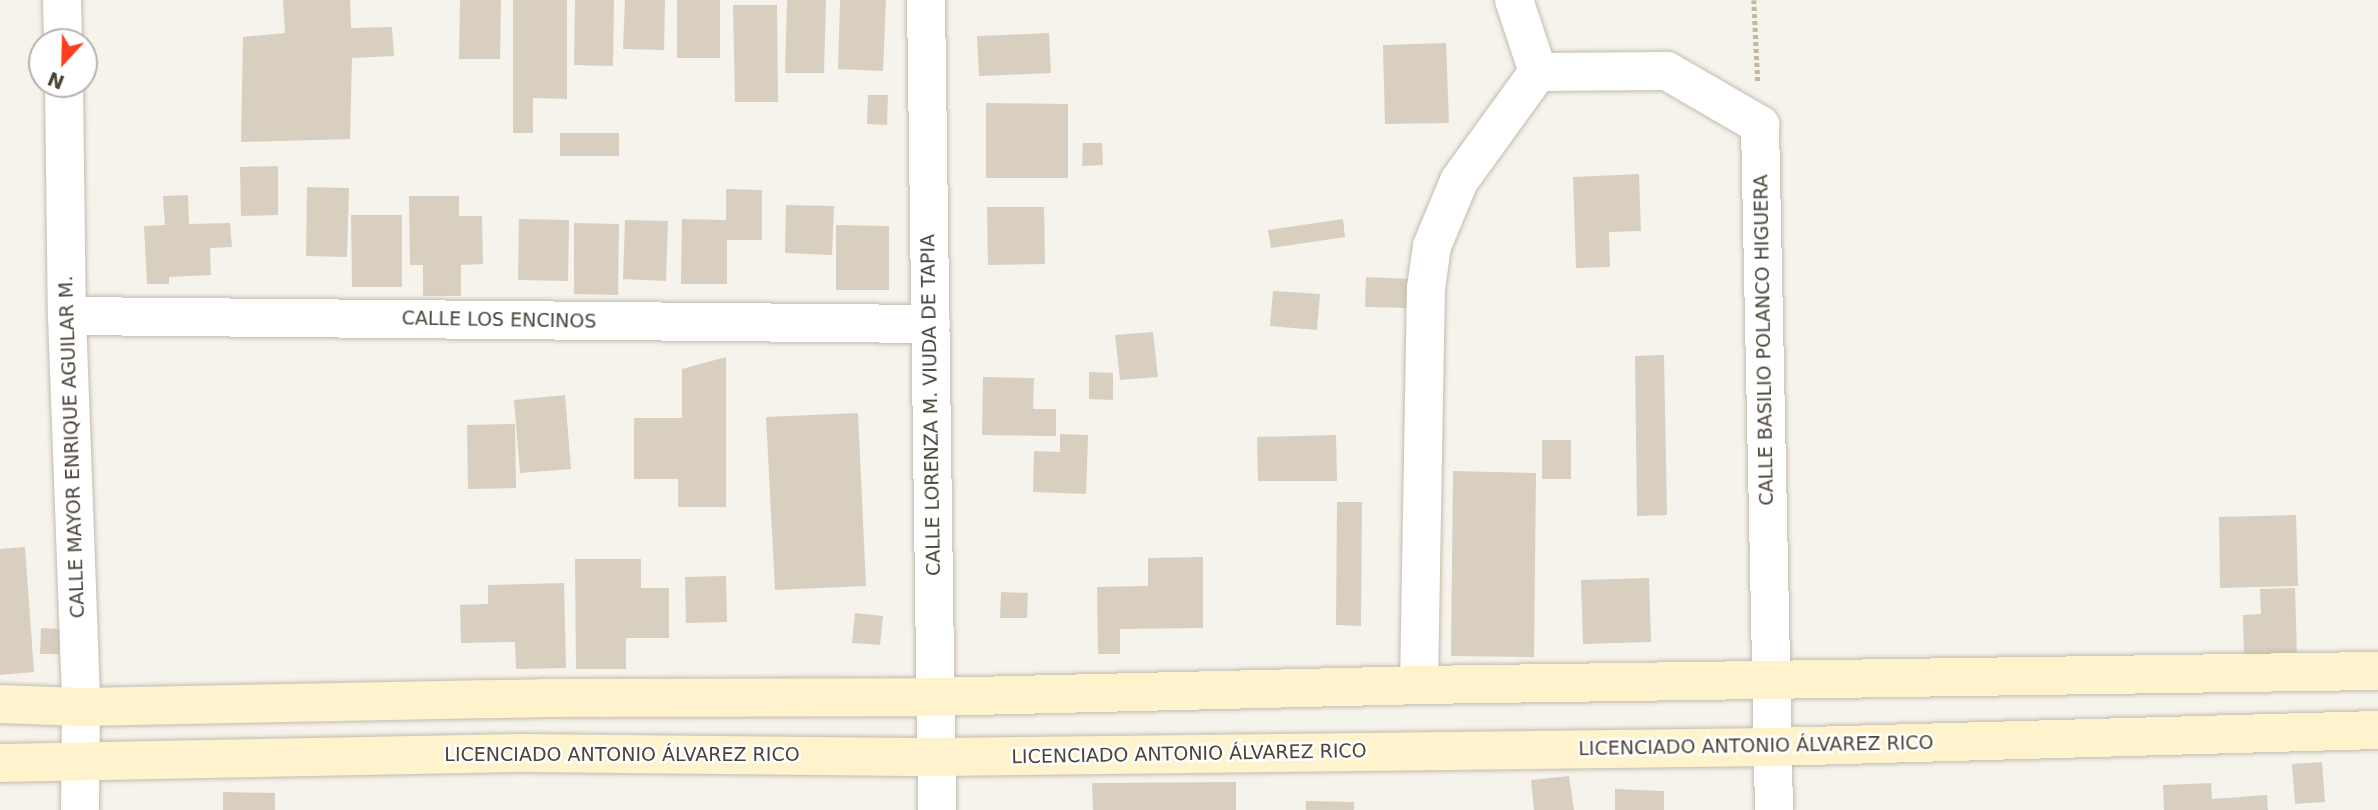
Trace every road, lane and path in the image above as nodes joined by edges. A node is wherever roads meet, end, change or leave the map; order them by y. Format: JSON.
{"nodes":[{"id":1,"x":62,"y":0,"type":"edge"},
{"id":2,"x":926,"y":0,"type":"edge"},
{"id":3,"x":1514,"y":0,"type":"edge"},
{"id":4,"x":1754,"y":0,"type":"edge"},
{"id":5,"x":63,"y":28,"type":"edge"},
{"id":6,"x":1538,"y":72,"type":"junction"},
{"id":7,"x":64,"y":98,"type":"edge"},
{"id":8,"x":1760,"y":125,"type":"junction"},
{"id":9,"x":67,"y":316,"type":"junction"},
{"id":10,"x":931,"y":324,"type":"junction"},
{"id":11,"x":2378,"y":671,"type":"edge"},
{"id":12,"x":1770,"y":680,"type":"junction"},
{"id":13,"x":1419,"y":685,"type":"junction"},
{"id":14,"x":933,"y":697,"type":"junction"},
{"id":15,"x":0,"y":704,"type":"edge"},
{"id":16,"x":81,"y":707,"type":"junction"},
{"id":17,"x":2378,"y":730,"type":"edge"},
{"id":18,"x":1773,"y":747,"type":"junction"},
{"id":19,"x":936,"y":757,"type":"junction"},
{"id":20,"x":0,"y":763,"type":"edge"},
{"id":21,"x":79,"y":763,"type":"junction"},
{"id":22,"x":80,"y":810,"type":"edge"},
{"id":23,"x":937,"y":810,"type":"edge"},
{"id":24,"x":1774,"y":810,"type":"edge"}],
"edges":[{"from":1,"to":5,"type":"street"},
{"from":2,"to":10,"type":"street","name":"CALLE LORENZA M. VIUDA DE TAPIA"},
{"from":3,"to":6,"type":"street"},
{"from":4,"to":8,"type":"path"},
{"from":6,"to":8,"type":"street"},
{"from":6,"to":13,"type":"street"},
{"from":7,"to":9,"type":"street","name":"CALLE MAYOR ENRIQUE AGUILAR M."},
{"from":8,"to":12,"type":"street","name":"CALLE BASILIO POLANCO HIGUERA"},
{"from":9,"to":10,"type":"street","name":"CALLE LOS ENCINOS"},
{"from":9,"to":16,"type":"street","name":"CALLE MAYOR ENRIQUE AGUILAR M."},
{"from":10,"to":14,"type":"street","name":"CALLE LORENZA M. VIUDA DE TAPIA"},
{"from":11,"to":12,"type":"main road"},
{"from":12,"to":13,"type":"main road"},
{"from":12,"to":18,"type":"street","name":"CALLE BASILIO POLANCO HIGUERA"},
{"from":13,"to":14,"type":"main road"},
{"from":14,"to":16,"type":"main road"},
{"from":14,"to":19,"type":"street","name":"CALLE LORENZA M. VIUDA DE TAPIA"},
{"from":15,"to":16,"type":"main road"},
{"from":16,"to":21,"type":"street","name":"CALLE MAYOR ENRIQUE AGUILAR M."},
{"from":17,"to":18,"type":"main road","name":"LICENCIADO ANTONIO ÁLVAREZ RICO"},
{"from":18,"to":19,"type":"main road","name":"LICENCIADO ANTONIO ÁLVAREZ RICO"},
{"from":18,"to":24,"type":"street"},
{"from":19,"to":21,"type":"main road","name":"LICENCIADO ANTONIO ÁLVAREZ RICO"},
{"from":19,"to":23,"type":"street","name":"CALLE LORENZA M. VIUDA DE TAPIA"},
{"from":20,"to":21,"type":"main road","name":"LICENCIADO ANTONIO ÁLVAREZ RICO"},
{"from":21,"to":22,"type":"street","name":"CALLE MAYOR ENRIQUE AGUILAR M."}]}
